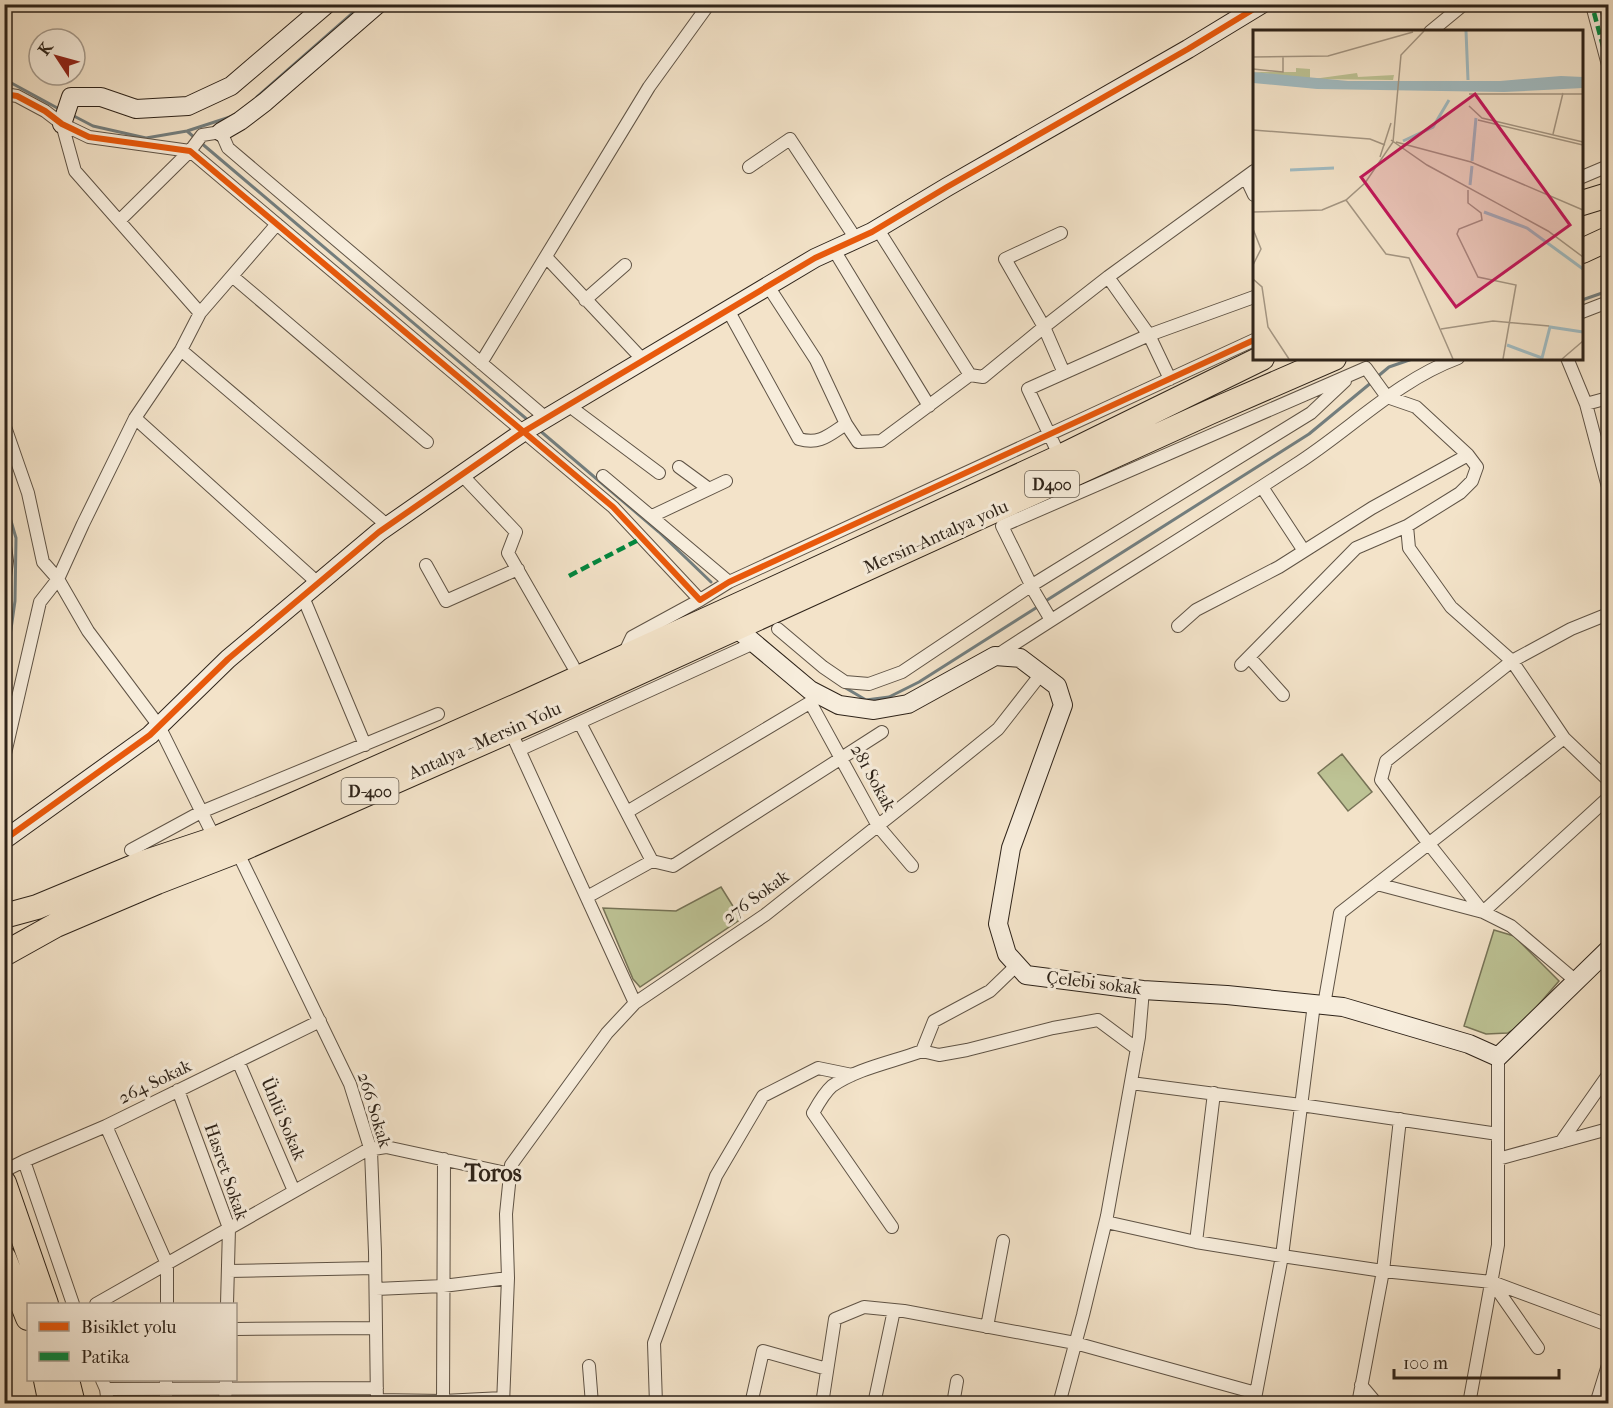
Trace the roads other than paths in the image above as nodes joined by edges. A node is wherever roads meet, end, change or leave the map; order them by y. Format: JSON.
{"nodes":[{"id":1,"x":327,"y":4,"type":"edge"},
{"id":2,"x":378,"y":4,"type":"edge"},
{"id":3,"x":709,"y":4,"type":"edge"},
{"id":4,"x":1262,"y":4,"type":"edge"},
{"id":5,"x":1464,"y":4,"type":"edge"},
{"id":6,"x":1601,"y":4,"type":"edge"},
{"id":7,"x":1432,"y":30,"type":"edge"},
{"id":8,"x":1608,"y":65,"type":"edge"},
{"id":9,"x":4,"y":94,"type":"edge"},
{"id":10,"x":62,"y":124,"type":"junction"},
{"id":11,"x":221,"y":132,"type":"junction"},
{"id":12,"x":190,"y":151,"type":"junction"},
{"id":13,"x":1608,"y":166,"type":"edge"},
{"id":14,"x":749,"y":167,"type":"dead end"},
{"id":15,"x":1250,"y":174,"type":"edge"},
{"id":16,"x":1583,"y":176,"type":"edge"},
{"id":17,"x":1253,"y":190,"type":"edge"},
{"id":18,"x":1608,"y":195,"type":"edge"},
{"id":19,"x":1583,"y":202,"type":"edge"},
{"id":20,"x":120,"y":220,"type":"junction"},
{"id":21,"x":277,"y":224,"type":"junction"},
{"id":22,"x":878,"y":228,"type":"junction"},
{"id":23,"x":1061,"y":233,"type":"dead end"},
{"id":24,"x":856,"y":239,"type":"junction"},
{"id":25,"x":1608,"y":239,"type":"edge"},
{"id":26,"x":834,"y":250,"type":"junction"},
{"id":27,"x":1583,"y":250,"type":"edge"},
{"id":28,"x":546,"y":257,"type":"junction"},
{"id":29,"x":625,"y":265,"type":"dead end"},
{"id":30,"x":232,"y":276,"type":"junction"},
{"id":31,"x":1108,"y":277,"type":"junction"},
{"id":32,"x":768,"y":286,"type":"junction"},
{"id":33,"x":1253,"y":297,"type":"edge"},
{"id":34,"x":585,"y":300,"type":"junction"},
{"id":35,"x":1608,"y":302,"type":"edge"},
{"id":36,"x":728,"y":310,"type":"junction"},
{"id":37,"x":1583,"y":311,"type":"edge"},
{"id":38,"x":200,"y":313,"type":"junction"},
{"id":39,"x":1044,"y":327,"type":"junction"},
{"id":40,"x":1149,"y":335,"type":"junction"},
{"id":41,"x":1253,"y":340,"type":"edge"},
{"id":42,"x":181,"y":350,"type":"junction"},
{"id":43,"x":643,"y":360,"type":"junction"},
{"id":44,"x":1258,"y":360,"type":"edge"},
{"id":45,"x":1453,"y":360,"type":"edge"},
{"id":46,"x":1568,"y":360,"type":"edge"},
{"id":47,"x":481,"y":363,"type":"junction"},
{"id":48,"x":1343,"y":366,"type":"edge"},
{"id":49,"x":1064,"y":373,"type":"junction"},
{"id":50,"x":970,"y":375,"type":"junction"},
{"id":51,"x":1170,"y":379,"type":"junction"},
{"id":52,"x":1387,"y":397,"type":"junction"},
{"id":53,"x":1608,"y":398,"type":"edge"},
{"id":54,"x":1586,"y":404,"type":"junction"},
{"id":55,"x":568,"y":405,"type":"junction"},
{"id":56,"x":928,"y":406,"type":"junction"},
{"id":57,"x":135,"y":418,"type":"junction"},
{"id":58,"x":546,"y":418,"type":"junction"},
{"id":59,"x":4,"y":424,"type":"edge"},
{"id":60,"x":846,"y":424,"type":"junction"},
{"id":61,"x":523,"y":432,"type":"junction"},
{"id":62,"x":1050,"y":435,"type":"junction"},
{"id":63,"x":427,"y":442,"type":"dead end"},
{"id":64,"x":1468,"y":455,"type":"junction"},
{"id":65,"x":1060,"y":457,"type":"junction"},
{"id":66,"x":680,"y":467,"type":"dead end"},
{"id":67,"x":659,"y":473,"type":"dead end"},
{"id":68,"x":462,"y":475,"type":"junction"},
{"id":69,"x":603,"y":476,"type":"dead end"},
{"id":70,"x":726,"y":481,"type":"dead end"},
{"id":71,"x":1262,"y":487,"type":"junction"},
{"id":72,"x":1608,"y":487,"type":"edge"},
{"id":73,"x":709,"y":489,"type":"junction"},
{"id":74,"x":652,"y":516,"type":"junction"},
{"id":75,"x":388,"y":526,"type":"junction"},
{"id":76,"x":1407,"y":526,"type":"junction"},
{"id":77,"x":4,"y":538,"type":"edge"},
{"id":78,"x":1304,"y":551,"type":"junction"},
{"id":79,"x":426,"y":566,"type":"dead end"},
{"id":80,"x":518,"y":569,"type":"junction"},
{"id":81,"x":58,"y":579,"type":"junction"},
{"id":82,"x":729,"y":582,"type":"junction"},
{"id":83,"x":4,"y":584,"type":"edge"},
{"id":84,"x":319,"y":584,"type":"junction"},
{"id":85,"x":1033,"y":589,"type":"junction"},
{"id":86,"x":303,"y":597,"type":"junction"},
{"id":87,"x":768,"y":613,"type":"junction"},
{"id":88,"x":718,"y":614,"type":"junction"},
{"id":89,"x":1608,"y":614,"type":"edge"},
{"id":90,"x":1051,"y":620,"type":"junction"},
{"id":91,"x":1178,"y":626,"type":"dead end"},
{"id":92,"x":754,"y":643,"type":"junction"},
{"id":93,"x":995,"y":657,"type":"junction"},
{"id":94,"x":1512,"y":661,"type":"junction"},
{"id":95,"x":573,"y":666,"type":"dead end"},
{"id":96,"x":1041,"y":674,"type":"junction"},
{"id":97,"x":1283,"y":695,"type":"dead end"},
{"id":98,"x":815,"y":699,"type":"junction"},
{"id":99,"x":438,"y":714,"type":"dead end"},
{"id":100,"x":580,"y":723,"type":"junction"},
{"id":101,"x":159,"y":726,"type":"junction"},
{"id":102,"x":882,"y":732,"type":"dead end"},
{"id":103,"x":1564,"y":738,"type":"junction"},
{"id":104,"x":515,"y":740,"type":"junction"},
{"id":105,"x":365,"y":745,"type":"junction"},
{"id":106,"x":4,"y":758,"type":"edge"},
{"id":107,"x":841,"y":758,"type":"junction"},
{"id":108,"x":1608,"y":780,"type":"edge"},
{"id":109,"x":1608,"y":798,"type":"edge"},
{"id":110,"x":627,"y":812,"type":"junction"},
{"id":111,"x":201,"y":813,"type":"junction"},
{"id":112,"x":878,"y":826,"type":"junction"},
{"id":113,"x":215,"y":839,"type":"junction"},
{"id":114,"x":4,"y":840,"type":"edge"},
{"id":115,"x":1429,"y":844,"type":"junction"},
{"id":116,"x":131,"y":850,"type":"dead end"},
{"id":117,"x":237,"y":851,"type":"junction"},
{"id":118,"x":652,"y":861,"type":"junction"},
{"id":119,"x":912,"y":866,"type":"dead end"},
{"id":120,"x":1377,"y":884,"type":"junction"},
{"id":121,"x":587,"y":897,"type":"junction"},
{"id":122,"x":1483,"y":912,"type":"junction"},
{"id":123,"x":4,"y":916,"type":"edge"},
{"id":124,"x":1608,"y":950,"type":"edge"},
{"id":125,"x":4,"y":954,"type":"edge"},
{"id":126,"x":1017,"y":965,"type":"junction"},
{"id":127,"x":1576,"y":981,"type":"junction"},
{"id":128,"x":1143,"y":990,"type":"junction"},
{"id":129,"x":635,"y":1003,"type":"junction"},
{"id":130,"x":1319,"y":1004,"type":"junction"},
{"id":131,"x":320,"y":1021,"type":"junction"},
{"id":132,"x":1137,"y":1049,"type":"junction"},
{"id":133,"x":922,"y":1051,"type":"junction"},
{"id":134,"x":1498,"y":1057,"type":"junction"},
{"id":135,"x":238,"y":1061,"type":"junction"},
{"id":136,"x":852,"y":1075,"type":"junction"},
{"id":137,"x":1608,"y":1075,"type":"edge"},
{"id":138,"x":1131,"y":1083,"type":"junction"},
{"id":139,"x":178,"y":1090,"type":"junction"},
{"id":140,"x":1214,"y":1094,"type":"junction"},
{"id":141,"x":1301,"y":1105,"type":"junction"},
{"id":142,"x":1400,"y":1119,"type":"junction"},
{"id":143,"x":106,"y":1126,"type":"junction"},
{"id":144,"x":1608,"y":1129,"type":"edge"},
{"id":145,"x":1498,"y":1134,"type":"junction"},
{"id":146,"x":1561,"y":1142,"type":"junction"},
{"id":147,"x":371,"y":1149,"type":"junction"},
{"id":148,"x":444,"y":1159,"type":"junction"},
{"id":149,"x":1498,"y":1159,"type":"junction"},
{"id":150,"x":24,"y":1161,"type":"junction"},
{"id":151,"x":510,"y":1169,"type":"junction"},
{"id":152,"x":4,"y":1171,"type":"edge"},
{"id":153,"x":4,"y":1183,"type":"edge"},
{"id":154,"x":294,"y":1191,"type":"junction"},
{"id":155,"x":1106,"y":1221,"type":"junction"},
{"id":156,"x":892,"y":1227,"type":"dead end"},
{"id":157,"x":229,"y":1228,"type":"junction"},
{"id":158,"x":1003,"y":1241,"type":"dead end"},
{"id":159,"x":1196,"y":1242,"type":"junction"},
{"id":160,"x":1282,"y":1256,"type":"junction"},
{"id":161,"x":4,"y":1258,"type":"edge"},
{"id":162,"x":168,"y":1263,"type":"junction"},
{"id":163,"x":375,"y":1268,"type":"junction"},
{"id":164,"x":228,"y":1271,"type":"junction"},
{"id":165,"x":1383,"y":1271,"type":"junction"},
{"id":166,"x":508,"y":1278,"type":"junction"},
{"id":167,"x":1492,"y":1282,"type":"junction"},
{"id":168,"x":443,"y":1286,"type":"junction"},
{"id":169,"x":376,"y":1289,"type":"junction"},
{"id":170,"x":45,"y":1303,"type":"edge"},
{"id":171,"x":72,"y":1303,"type":"edge"},
{"id":172,"x":99,"y":1303,"type":"edge"},
{"id":173,"x":167,"y":1303,"type":"edge"},
{"id":174,"x":227,"y":1303,"type":"edge"},
{"id":175,"x":894,"y":1310,"type":"junction"},
{"id":176,"x":27,"y":1316,"type":"edge"},
{"id":177,"x":1608,"y":1325,"type":"edge"},
{"id":178,"x":987,"y":1327,"type":"junction"},
{"id":179,"x":376,"y":1328,"type":"junction"},
{"id":180,"x":237,"y":1329,"type":"edge"},
{"id":181,"x":1075,"y":1343,"type":"junction"},
{"id":182,"x":1538,"y":1348,"type":"dead end"},
{"id":183,"x":1608,"y":1365,"type":"edge"},
{"id":184,"x":590,"y":1366,"type":"dead end"},
{"id":185,"x":826,"y":1369,"type":"junction"},
{"id":186,"x":46,"y":1381,"type":"edge"},
{"id":187,"x":67,"y":1381,"type":"edge"},
{"id":188,"x":957,"y":1381,"type":"dead end"},
{"id":189,"x":104,"y":1384,"type":"edge"},
{"id":190,"x":166,"y":1384,"type":"edge"},
{"id":191,"x":226,"y":1384,"type":"edge"},
{"id":192,"x":1361,"y":1385,"type":"junction"},
{"id":193,"x":1472,"y":1389,"type":"junction"},
{"id":194,"x":377,"y":1397,"type":"edge"},
{"id":195,"x":503,"y":1401,"type":"edge"},
{"id":196,"x":1257,"y":1401,"type":"edge"},
{"id":197,"x":443,"y":1402,"type":"edge"},
{"id":198,"x":51,"y":1404,"type":"edge"},
{"id":199,"x":73,"y":1404,"type":"edge"},
{"id":200,"x":108,"y":1404,"type":"edge"},
{"id":201,"x":166,"y":1404,"type":"edge"},
{"id":202,"x":225,"y":1404,"type":"edge"},
{"id":203,"x":592,"y":1404,"type":"edge"},
{"id":204,"x":656,"y":1404,"type":"edge"},
{"id":205,"x":751,"y":1404,"type":"edge"},
{"id":206,"x":822,"y":1404,"type":"edge"},
{"id":207,"x":873,"y":1404,"type":"edge"},
{"id":208,"x":953,"y":1404,"type":"edge"},
{"id":209,"x":1059,"y":1404,"type":"edge"},
{"id":210,"x":1358,"y":1404,"type":"edge"},
{"id":211,"x":1377,"y":1404,"type":"edge"},
{"id":212,"x":1469,"y":1404,"type":"edge"},
{"id":213,"x":1479,"y":1404,"type":"edge"},
{"id":214,"x":1596,"y":1404,"type":"edge"}],
"edges":[{"from":1,"to":10,"type":"street"},
{"from":2,"to":11,"type":"street"},
{"from":3,"to":28,"type":"street"},
{"from":4,"to":22,"type":"street"},
{"from":5,"to":7,"type":"street"},
{"from":6,"to":8,"type":"street"},
{"from":9,"to":10,"type":"street"},
{"from":10,"to":12,"type":"street"},
{"from":10,"to":20,"type":"street"},
{"from":11,"to":12,"type":"street"},
{"from":11,"to":47,"type":"street"},
{"from":12,"to":20,"type":"street"},
{"from":12,"to":21,"type":"street"},
{"from":13,"to":16,"type":"street"},
{"from":14,"to":24,"type":"street"},
{"from":15,"to":17,"type":"street"},
{"from":15,"to":31,"type":"street"},
{"from":18,"to":19,"type":"highway"},
{"from":20,"to":38,"type":"street"},
{"from":21,"to":30,"type":"street"},
{"from":21,"to":61,"type":"street"},
{"from":22,"to":24,"type":"street"},
{"from":22,"to":50,"type":"street"},
{"from":23,"to":39,"type":"street"},
{"from":24,"to":26,"type":"street"},
{"from":25,"to":27,"type":"highway"},
{"from":26,"to":32,"type":"street"},
{"from":26,"to":56,"type":"street"},
{"from":28,"to":34,"type":"street"},
{"from":28,"to":47,"type":"street"},
{"from":29,"to":34,"type":"street"},
{"from":30,"to":38,"type":"street"},
{"from":30,"to":63,"type":"street"},
{"from":31,"to":39,"type":"street"},
{"from":31,"to":40,"type":"street"},
{"from":32,"to":36,"type":"street"},
{"from":32,"to":60,"type":"street"},
{"from":33,"to":40,"type":"street"},
{"from":34,"to":43,"type":"street"},
{"from":35,"to":37,"type":"street"},
{"from":36,"to":43,"type":"street"},
{"from":36,"to":60,"type":"street"},
{"from":38,"to":42,"type":"street"},
{"from":39,"to":49,"type":"street"},
{"from":39,"to":50,"type":"street"},
{"from":40,"to":49,"type":"street"},
{"from":40,"to":51,"type":"street"},
{"from":41,"to":51,"type":"street"},
{"from":42,"to":57,"type":"street"},
{"from":42,"to":75,"type":"street"},
{"from":43,"to":55,"type":"street"},
{"from":44,"to":65,"type":"highway","name":"Mersin-Antalya yolu","number":"D400"},
{"from":45,"to":52,"type":"street"},
{"from":46,"to":54,"type":"street"},
{"from":47,"to":58,"type":"street"},
{"from":48,"to":52,"type":"street"},
{"from":48,"to":85,"type":"street"},
{"from":48,"to":85,"type":"street"},
{"from":48,"to":87,"type":"highway","name":"Mersin-Antalya yolu","number":"D400"},
{"from":49,"to":62,"type":"street"},
{"from":50,"to":56,"type":"street"},
{"from":51,"to":62,"type":"street"},
{"from":52,"to":64,"type":"street"},
{"from":52,"to":71,"type":"street"},
{"from":53,"to":54,"type":"street"},
{"from":54,"to":72,"type":"street"},
{"from":55,"to":58,"type":"street"},
{"from":55,"to":67,"type":"street"},
{"from":56,"to":60,"type":"street"},
{"from":57,"to":81,"type":"street"},
{"from":57,"to":84,"type":"street"},
{"from":58,"to":61,"type":"street"},
{"from":59,"to":81,"type":"street"},
{"from":61,"to":68,"type":"street"},
{"from":61,"to":88,"type":"street"},
{"from":62,"to":65,"type":"street"},
{"from":62,"to":82,"type":"street"},
{"from":64,"to":76,"type":"street"},
{"from":64,"to":78,"type":"street"},
{"from":65,"to":87,"type":"highway","name":"Mersin-Antalya yolu","number":"D400"},
{"from":66,"to":73,"type":"street"},
{"from":68,"to":75,"type":"street"},
{"from":68,"to":80,"type":"street"},
{"from":69,"to":74,"type":"street"},
{"from":70,"to":73,"type":"street"},
{"from":71,"to":78,"type":"street"},
{"from":71,"to":90,"type":"street"},
{"from":73,"to":74,"type":"street"},
{"from":74,"to":82,"type":"street"},
{"from":75,"to":84,"type":"street"},
{"from":76,"to":94,"type":"street"},
{"from":76,"to":97,"type":"street"},
{"from":77,"to":83,"type":"street"},
{"from":78,"to":91,"type":"street"},
{"from":79,"to":80,"type":"street"},
{"from":80,"to":95,"type":"street"},
{"from":81,"to":101,"type":"street"},
{"from":81,"to":106,"type":"street"},
{"from":82,"to":88,"type":"street"},
{"from":84,"to":86,"type":"street"},
{"from":85,"to":87,"type":"street"},
{"from":85,"to":90,"type":"street"},
{"from":86,"to":101,"type":"street"},
{"from":86,"to":105,"type":"street"},
{"from":87,"to":88,"type":"highway","name":"Mersin-Antalya yolu","number":"D400"},
{"from":88,"to":92,"type":"street"},
{"from":88,"to":104,"type":"highway","name":"Antalya - Mersin Yolu","number":"D-400"},
{"from":88,"to":113,"type":"highway","name":"Antalya - Mersin Yolu","number":"D-400"},
{"from":89,"to":94,"type":"street"},
{"from":90,"to":93,"type":"street"},
{"from":92,"to":98,"type":"street"},
{"from":92,"to":100,"type":"street"},
{"from":93,"to":96,"type":"street"},
{"from":93,"to":98,"type":"street"},
{"from":94,"to":103,"type":"street"},
{"from":94,"to":115,"type":"street"},
{"from":96,"to":112,"type":"street","name":"276 Sokak"},
{"from":96,"to":126,"type":"street"},
{"from":98,"to":107,"type":"street","name":"281 Sokak"},
{"from":98,"to":110,"type":"street"},
{"from":99,"to":105,"type":"street"},
{"from":100,"to":104,"type":"street"},
{"from":100,"to":110,"type":"street"},
{"from":101,"to":111,"type":"street"},
{"from":101,"to":114,"type":"street"},
{"from":102,"to":107,"type":"street"},
{"from":103,"to":108,"type":"street"},
{"from":103,"to":115,"type":"street"},
{"from":104,"to":117,"type":"highway","name":"Antalya - Mersin Yolu","number":"D-400"},
{"from":104,"to":121,"type":"street"},
{"from":105,"to":111,"type":"street"},
{"from":107,"to":112,"type":"street","name":"281 Sokak"},
{"from":107,"to":118,"type":"street"},
{"from":109,"to":122,"type":"street"},
{"from":110,"to":118,"type":"street"},
{"from":111,"to":113,"type":"street"},
{"from":111,"to":116,"type":"street"},
{"from":112,"to":119,"type":"street","name":"281 Sokak"},
{"from":112,"to":129,"type":"street","name":"276 Sokak"},
{"from":113,"to":123,"type":"highway","name":"Antalya - Mersin Yolu","number":"D-400"},
{"from":115,"to":120,"type":"street"},
{"from":115,"to":122,"type":"street"},
{"from":117,"to":125,"type":"highway","name":"Antalya - Mersin Yolu","number":"D-400"},
{"from":117,"to":131,"type":"street","name":"266 Sokak"},
{"from":118,"to":121,"type":"street"},
{"from":120,"to":122,"type":"street"},
{"from":120,"to":130,"type":"street"},
{"from":121,"to":129,"type":"street"},
{"from":122,"to":127,"type":"street"},
{"from":124,"to":127,"type":"street"},
{"from":126,"to":128,"type":"street","name":"Çelebi sokak"},
{"from":126,"to":133,"type":"street"},
{"from":127,"to":134,"type":"street"},
{"from":128,"to":130,"type":"street","name":"Çelebi sokak"},
{"from":128,"to":132,"type":"street"},
{"from":129,"to":151,"type":"street","name":"276 Sokak"},
{"from":130,"to":134,"type":"street","name":"Çelebi sokak"},
{"from":130,"to":141,"type":"street"},
{"from":131,"to":135,"type":"street","name":"264 Sokak"},
{"from":131,"to":147,"type":"street","name":"266 Sokak"},
{"from":132,"to":133,"type":"street"},
{"from":132,"to":138,"type":"street"},
{"from":133,"to":136,"type":"street"},
{"from":134,"to":145,"type":"street"},
{"from":135,"to":139,"type":"street","name":"264 Sokak"},
{"from":135,"to":154,"type":"street","name":"Ünlü Sokak"},
{"from":136,"to":156,"type":"street"},
{"from":136,"to":204,"type":"street"},
{"from":137,"to":146,"type":"street"},
{"from":138,"to":140,"type":"street"},
{"from":138,"to":155,"type":"street"},
{"from":139,"to":143,"type":"street","name":"264 Sokak"},
{"from":139,"to":157,"type":"street","name":"Hasret Sokak"},
{"from":140,"to":141,"type":"street"},
{"from":140,"to":159,"type":"street"},
{"from":141,"to":142,"type":"street"},
{"from":141,"to":160,"type":"street"},
{"from":142,"to":145,"type":"street"},
{"from":142,"to":165,"type":"street"},
{"from":143,"to":150,"type":"street","name":"264 Sokak"},
{"from":143,"to":162,"type":"street"},
{"from":144,"to":146,"type":"street"},
{"from":145,"to":149,"type":"street"},
{"from":146,"to":149,"type":"street"},
{"from":147,"to":148,"type":"street"},
{"from":147,"to":154,"type":"street"},
{"from":147,"to":163,"type":"street","name":"266 Sokak"},
{"from":148,"to":151,"type":"street"},
{"from":148,"to":168,"type":"street"},
{"from":149,"to":167,"type":"street"},
{"from":150,"to":152,"type":"street","name":"264 Sokak"},
{"from":150,"to":171,"type":"street"},
{"from":151,"to":166,"type":"street"},
{"from":153,"to":170,"type":"highway"},
{"from":154,"to":157,"type":"street"},
{"from":155,"to":159,"type":"street"},
{"from":155,"to":181,"type":"street"},
{"from":157,"to":162,"type":"street"},
{"from":157,"to":164,"type":"street","name":"Hasret Sokak"},
{"from":158,"to":178,"type":"street"},
{"from":159,"to":160,"type":"street"},
{"from":160,"to":165,"type":"street"},
{"from":160,"to":196,"type":"street"},
{"from":161,"to":176,"type":"highway"},
{"from":162,"to":172,"type":"street"},
{"from":162,"to":173,"type":"street"},
{"from":163,"to":164,"type":"street"},
{"from":163,"to":169,"type":"street","name":"266 Sokak"},
{"from":164,"to":174,"type":"street","name":"Hasret Sokak"},
{"from":165,"to":167,"type":"street"},
{"from":165,"to":192,"type":"street"},
{"from":166,"to":168,"type":"street"},
{"from":166,"to":195,"type":"street"},
{"from":167,"to":177,"type":"street"},
{"from":167,"to":182,"type":"street"},
{"from":167,"to":193,"type":"street"},
{"from":168,"to":169,"type":"street"},
{"from":168,"to":197,"type":"street"},
{"from":169,"to":179,"type":"street","name":"266 Sokak"},
{"from":175,"to":178,"type":"street"},
{"from":175,"to":185,"type":"street"},
{"from":175,"to":207,"type":"street"},
{"from":178,"to":181,"type":"street"},
{"from":179,"to":180,"type":"street"},
{"from":179,"to":194,"type":"street","name":"266 Sokak"},
{"from":181,"to":196,"type":"street"},
{"from":181,"to":209,"type":"street"},
{"from":183,"to":214,"type":"street"},
{"from":184,"to":203,"type":"street"},
{"from":185,"to":205,"type":"street"},
{"from":185,"to":206,"type":"street"},
{"from":186,"to":198,"type":"highway"},
{"from":187,"to":199,"type":"highway"},
{"from":188,"to":208,"type":"street"},
{"from":189,"to":190,"type":"street"},
{"from":189,"to":200,"type":"street"},
{"from":190,"to":191,"type":"street"},
{"from":190,"to":201,"type":"street"},
{"from":191,"to":194,"type":"street"},
{"from":191,"to":202,"type":"street"},
{"from":192,"to":210,"type":"street"},
{"from":192,"to":211,"type":"street"},
{"from":193,"to":212,"type":"street"},
{"from":193,"to":213,"type":"street"},
{"from":194,"to":197,"type":"street"},
{"from":195,"to":197,"type":"street"}]}
